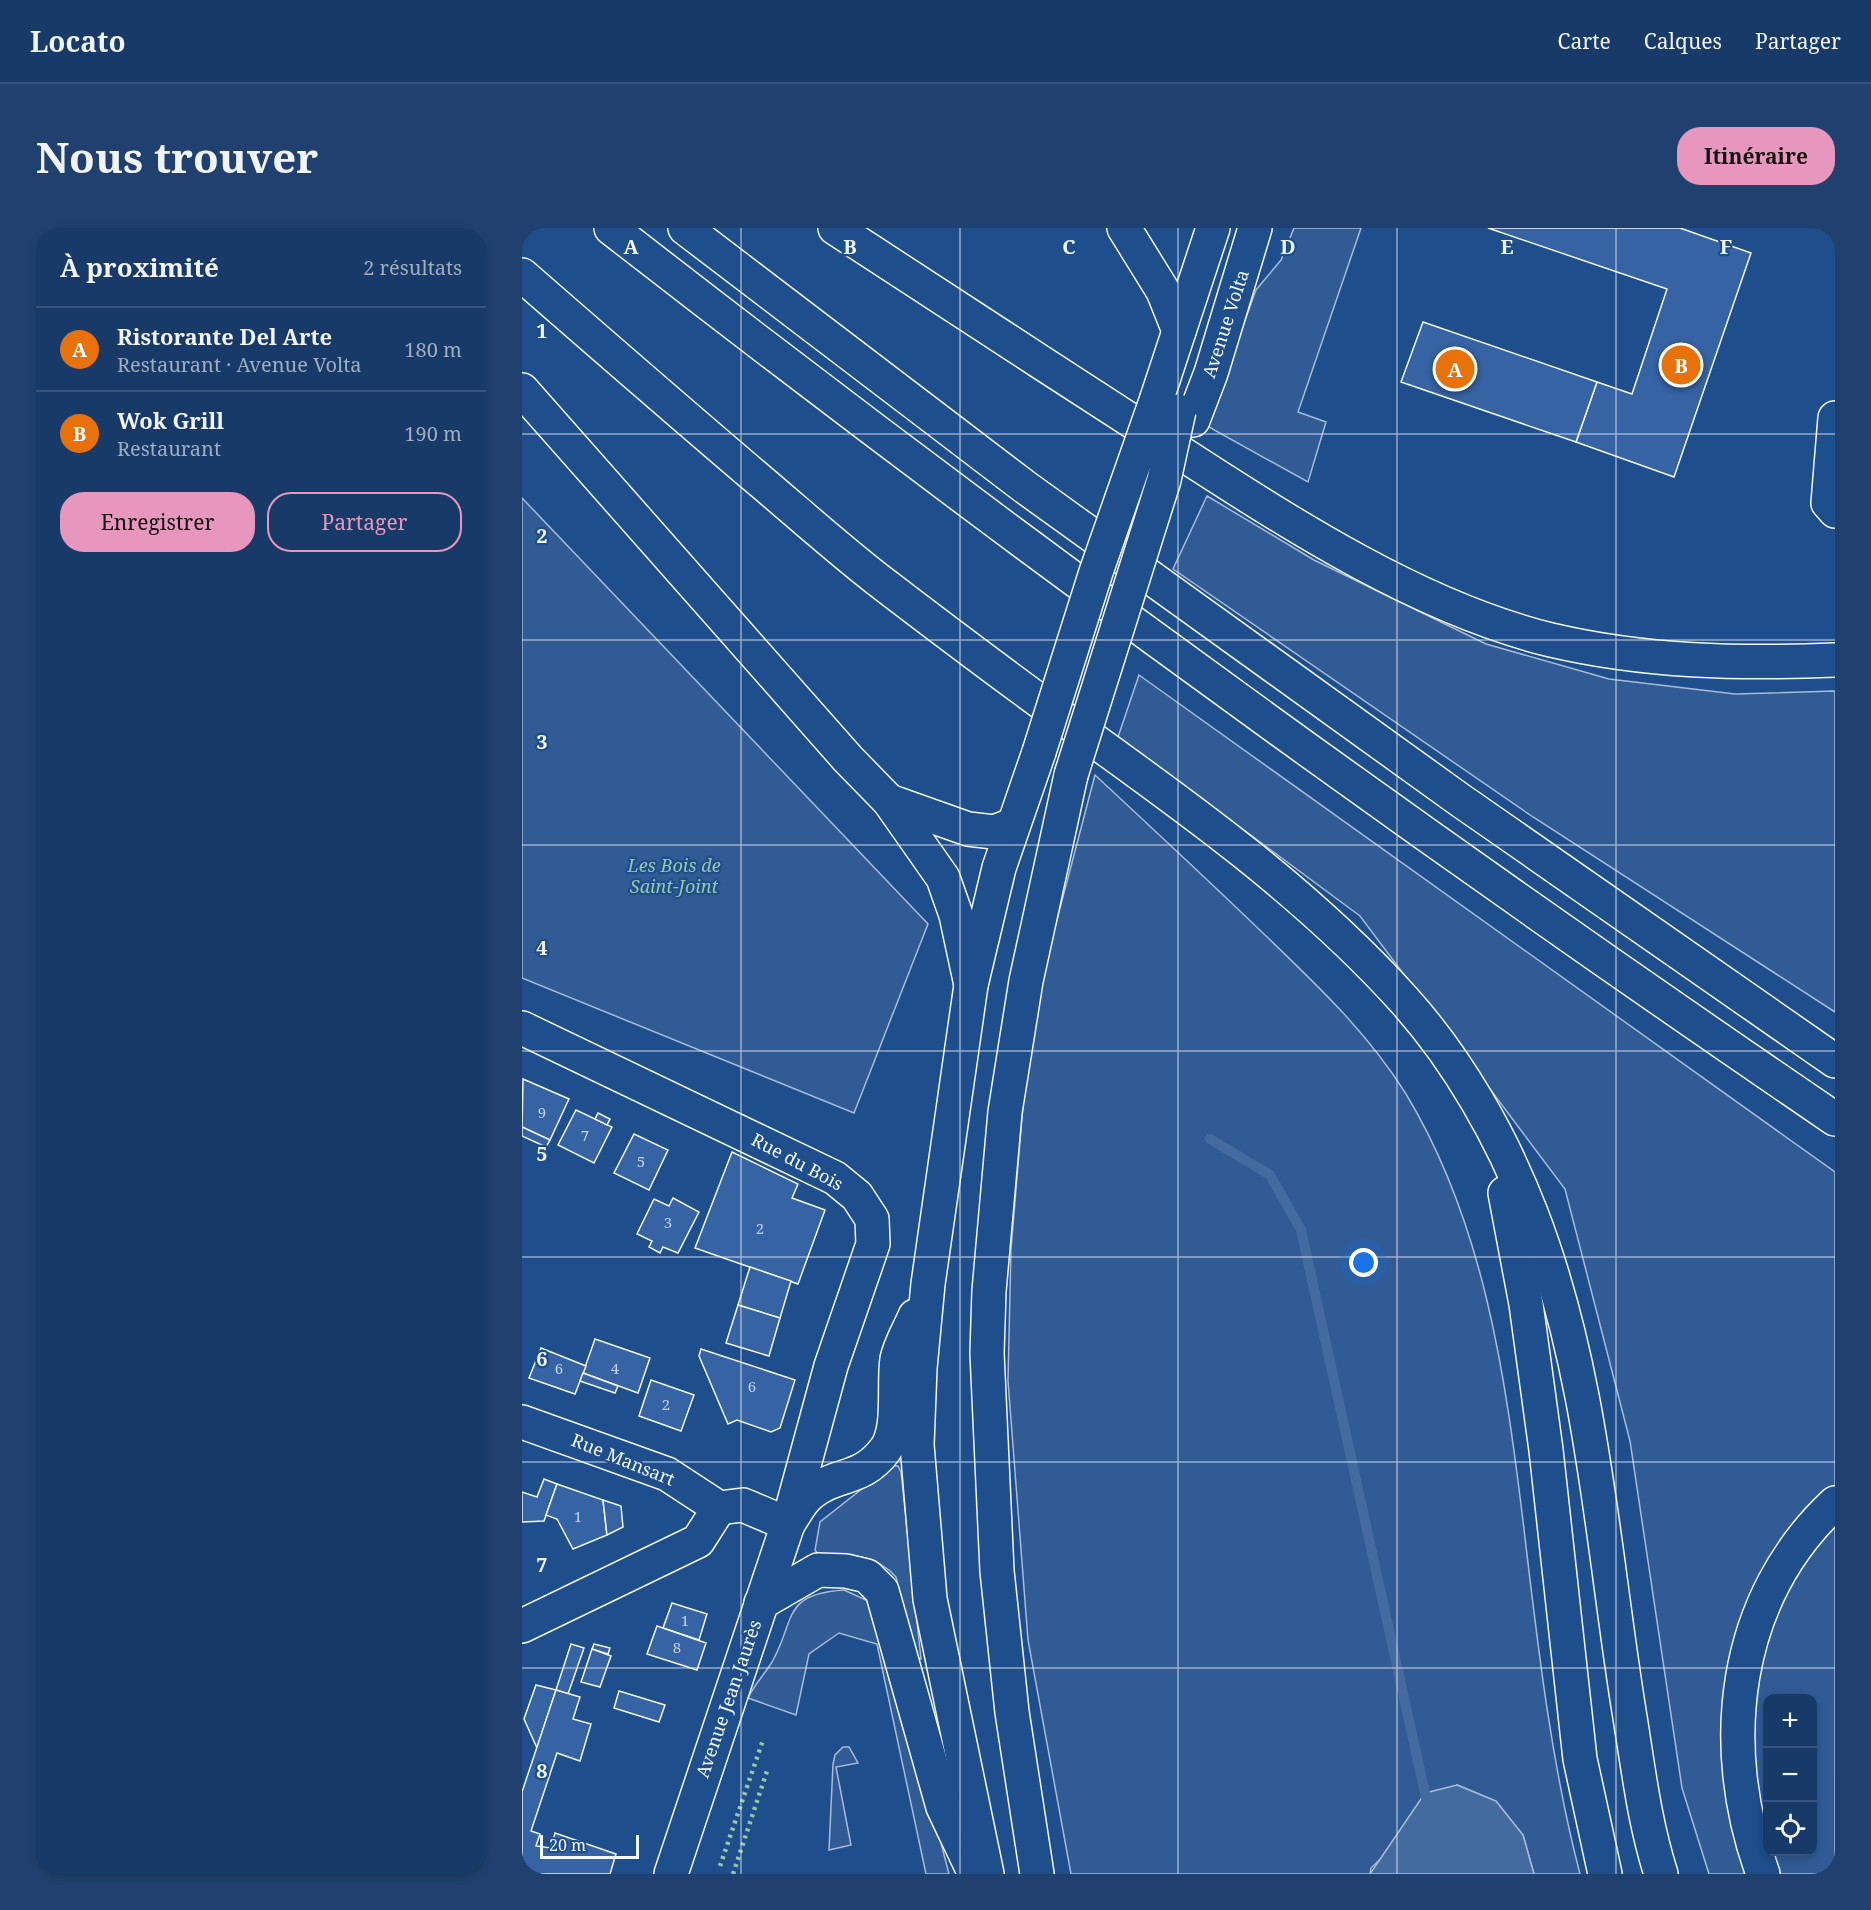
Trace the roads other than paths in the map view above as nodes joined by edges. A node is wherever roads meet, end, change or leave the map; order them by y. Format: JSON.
{"nodes":[{"id":1,"x":611,"y":228,"type":"edge"},
{"id":2,"x":685,"y":228,"type":"edge"},
{"id":3,"x":835,"y":228,"type":"edge"},
{"id":4,"x":1124,"y":228,"type":"edge"},
{"id":5,"x":1213,"y":228,"type":"edge"},
{"id":6,"x":1255,"y":228,"type":"edge"},
{"id":7,"x":522,"y":274,"type":"edge"},
{"id":8,"x":1179,"y":332,"type":"junction"},
{"id":9,"x":522,"y":390,"type":"edge"},
{"id":10,"x":1176,"y":410,"type":"junction"},
{"id":11,"x":1835,"y":418,"type":"edge"},
{"id":12,"x":1835,"y":511,"type":"edge"},
{"id":13,"x":1835,"y":660,"type":"edge"},
{"id":14,"x":889,"y":801,"type":"junction"},
{"id":15,"x":1064,"y":811,"type":"junction"},
{"id":16,"x":1013,"y":825,"type":"junction"},
{"id":17,"x":971,"y":985,"type":"junction"},
{"id":18,"x":522,"y":1028,"type":"edge"},
{"id":19,"x":1835,"y":1061,"type":"edge"},
{"id":20,"x":1475,"y":1100,"type":"junction"},
{"id":21,"x":1835,"y":1119,"type":"edge"},
{"id":22,"x":928,"y":1284,"type":"junction"},
{"id":23,"x":522,"y":1422,"type":"edge"},
{"id":24,"x":1835,"y":1503,"type":"edge"},
{"id":25,"x":719,"y":1508,"type":"junction"},
{"id":26,"x":788,"y":1524,"type":"junction"},
{"id":27,"x":761,"y":1603,"type":"junction"},
{"id":28,"x":522,"y":1626,"type":"edge"},
{"id":29,"x":671,"y":1874,"type":"edge"},
{"id":30,"x":975,"y":1874,"type":"edge"},
{"id":31,"x":987,"y":1874,"type":"edge"},
{"id":32,"x":1036,"y":1874,"type":"edge"},
{"id":33,"x":1605,"y":1874,"type":"edge"},
{"id":34,"x":1661,"y":1874,"type":"edge"},
{"id":35,"x":1763,"y":1874,"type":"edge"}],
"edges":[{"from":1,"to":21,"type":"main road"},
{"from":2,"to":19,"type":"main road"},
{"from":3,"to":13,"type":"main road"},
{"from":4,"to":8,"type":"main road"},
{"from":5,"to":8,"type":"main road"},
{"from":6,"to":10,"type":"main road","name":"Avenue Volta"},
{"from":7,"to":20,"type":"main road"},
{"from":8,"to":10,"type":"main road"},
{"from":9,"to":14,"type":"main road"},
{"from":10,"to":15,"type":"main road","bridge":true},
{"from":10,"to":16,"type":"main road","bridge":true},
{"from":11,"to":12,"type":"main road"},
{"from":14,"to":16,"type":"main road"},
{"from":14,"to":17,"type":"main road"},
{"from":15,"to":16,"type":"main road"},
{"from":15,"to":32,"type":"main road"},
{"from":16,"to":17,"type":"main road"},
{"from":17,"to":22,"type":"main road"},
{"from":18,"to":26,"type":"main road","name":"Rue du Bois"},
{"from":20,"to":33,"type":"main road"},
{"from":20,"to":34,"type":"main road"},
{"from":22,"to":26,"type":"main road"},
{"from":22,"to":31,"type":"main road"},
{"from":23,"to":25,"type":"main road","name":"Rue Mansart"},
{"from":24,"to":35,"type":"main road"},
{"from":25,"to":26,"type":"main road"},
{"from":25,"to":28,"type":"main road"},
{"from":26,"to":27,"type":"main road","name":"Avenue Jean Jaurès"},
{"from":27,"to":29,"type":"main road","name":"Avenue Jean Jaurès"},
{"from":27,"to":30,"type":"main road"}]}
